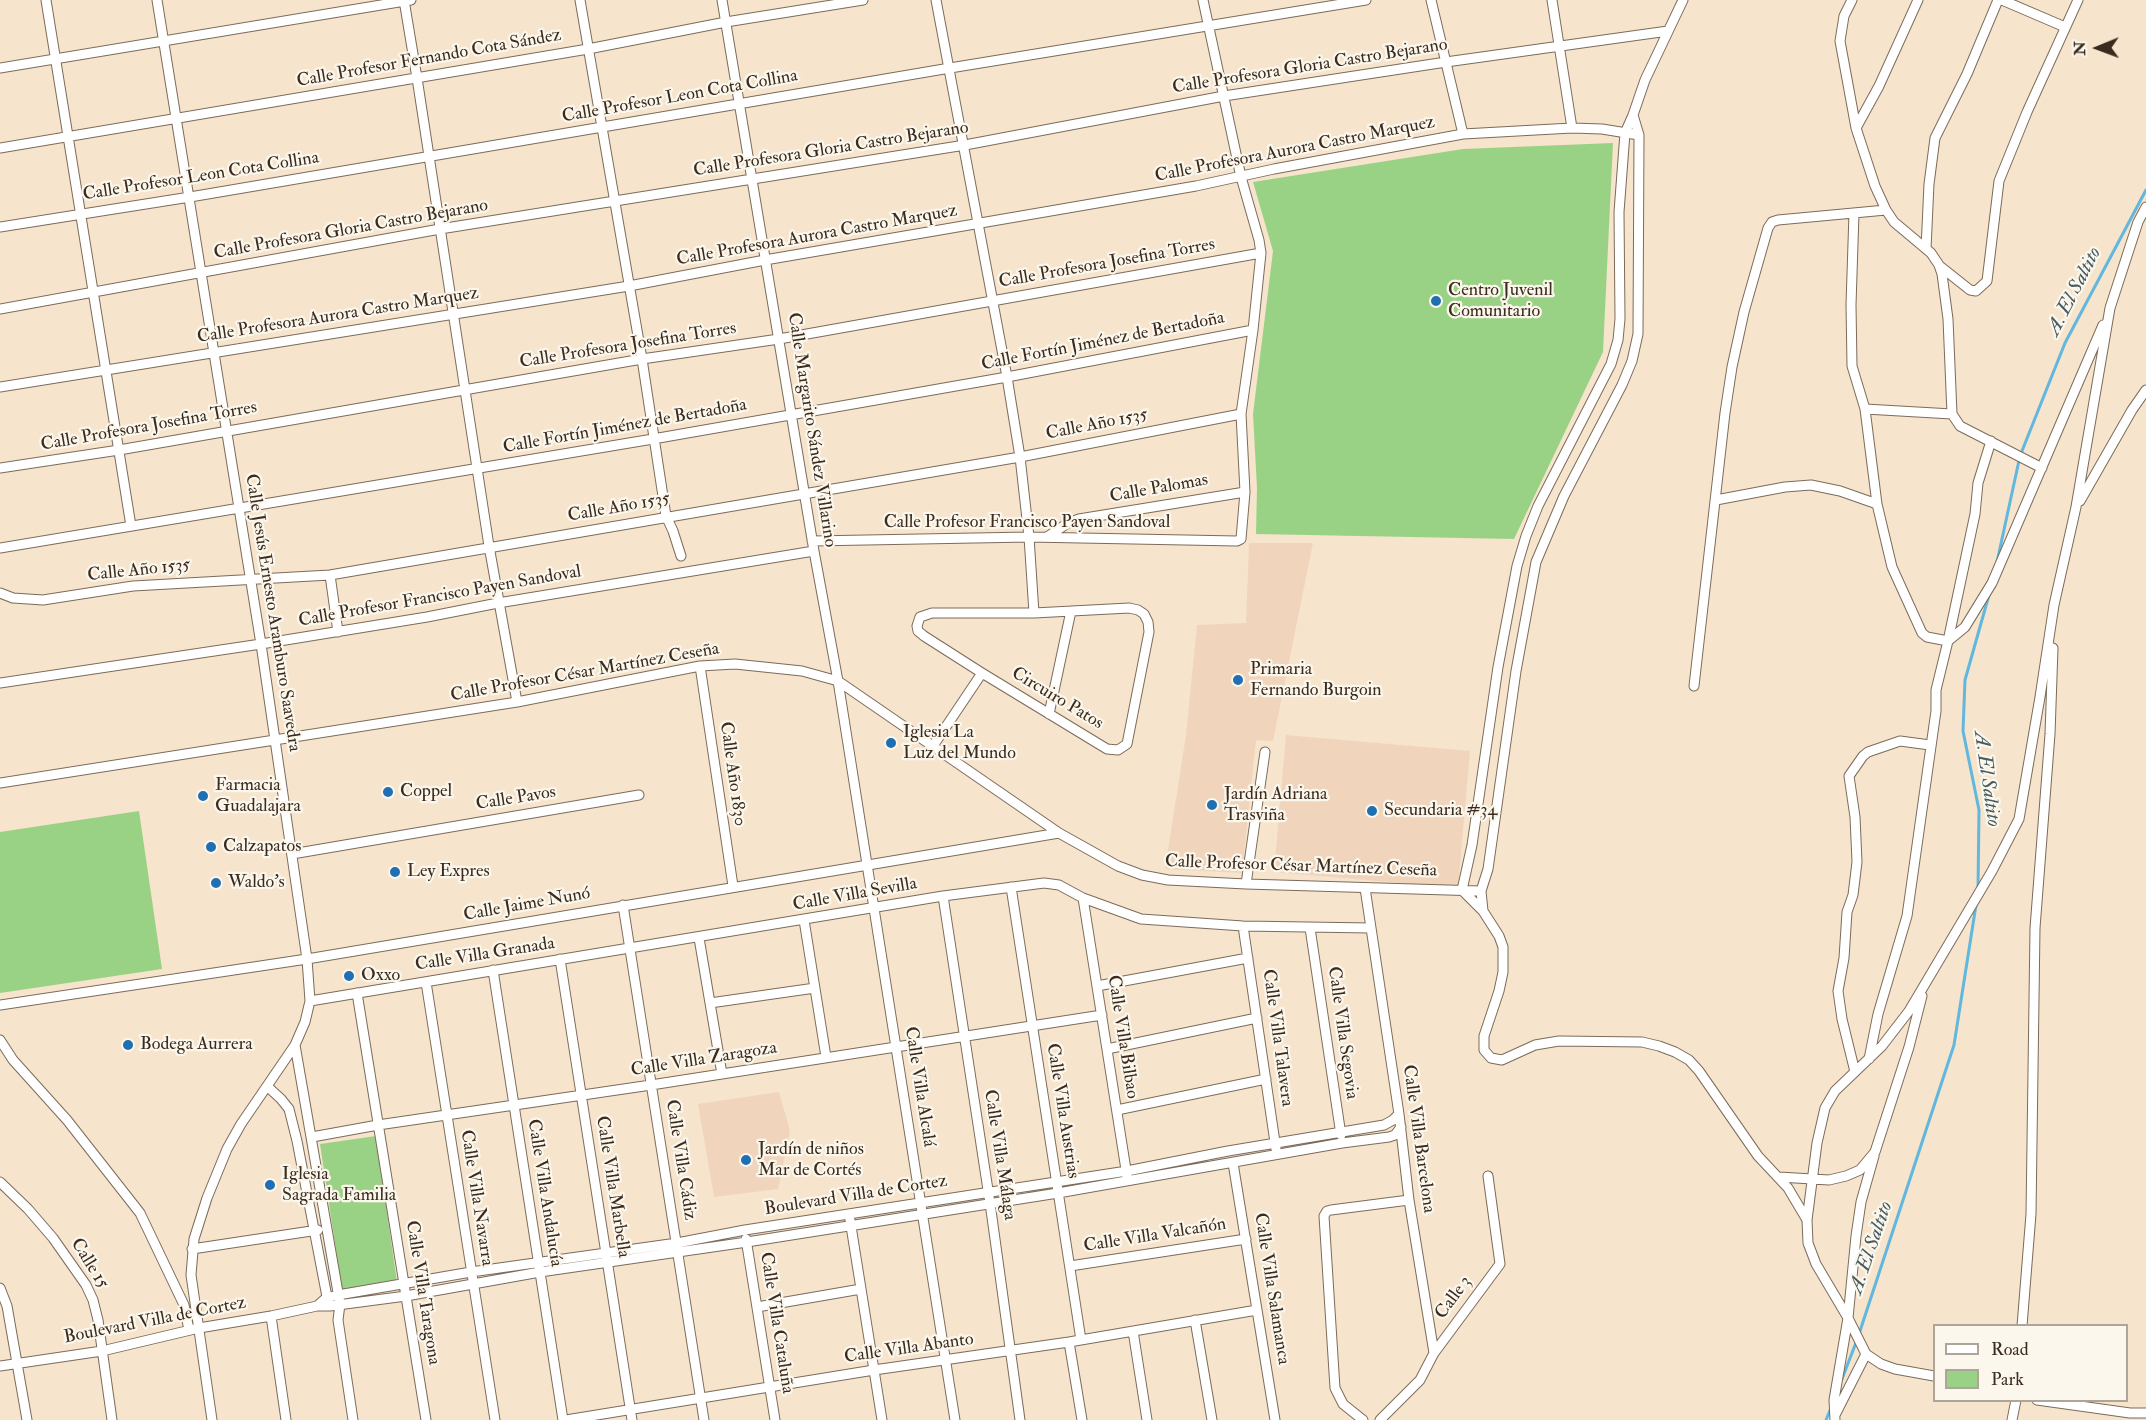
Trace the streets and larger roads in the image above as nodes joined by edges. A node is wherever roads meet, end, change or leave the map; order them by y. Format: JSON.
{"nodes":[{"id":1,"x":46,"y":0,"type":"edge"},
{"id":2,"x":157,"y":0,"type":"edge"},
{"id":3,"x":406,"y":0,"type":"edge"},
{"id":4,"x":580,"y":0,"type":"edge"},
{"id":5,"x":722,"y":0,"type":"edge"},
{"id":6,"x":863,"y":0,"type":"edge"},
{"id":7,"x":936,"y":0,"type":"edge"},
{"id":8,"x":1203,"y":0,"type":"edge"},
{"id":9,"x":1366,"y":0,"type":"edge"},
{"id":10,"x":1431,"y":0,"type":"edge"},
{"id":11,"x":1552,"y":0,"type":"edge"},
{"id":12,"x":1683,"y":0,"type":"edge"},
{"id":13,"x":1852,"y":0,"type":"edge"},
{"id":14,"x":1918,"y":0,"type":"edge"},
{"id":15,"x":2000,"y":0,"type":"edge"},
{"id":16,"x":2078,"y":0,"type":"edge"},
{"id":17,"x":726,"y":22,"type":"junction"},
{"id":18,"x":1209,"y":27,"type":"junction"},
{"id":19,"x":2065,"y":27,"type":"junction"},
{"id":20,"x":1668,"y":31,"type":"junction"},
{"id":21,"x":164,"y":41,"type":"junction"},
{"id":22,"x":1560,"y":47,"type":"junction"},
{"id":23,"x":588,"y":49,"type":"junction"},
{"id":24,"x":56,"y":58,"type":"junction"},
{"id":25,"x":1446,"y":62,"type":"junction"},
{"id":26,"x":0,"y":68,"type":"edge"},
{"id":27,"x":950,"y":68,"type":"junction"},
{"id":28,"x":417,"y":78,"type":"junction"},
{"id":29,"x":1224,"y":96,"type":"junction"},
{"id":30,"x":739,"y":104,"type":"junction"},
{"id":31,"x":1633,"y":115,"type":"junction"},
{"id":32,"x":177,"y":119,"type":"junction"},
{"id":33,"x":601,"y":127,"type":"junction"},
{"id":34,"x":1572,"y":128,"type":"junction"},
{"id":35,"x":1856,"y":128,"type":"junction"},
{"id":36,"x":1625,"y":132,"type":"junction"},
{"id":37,"x":1463,"y":134,"type":"junction"},
{"id":38,"x":1639,"y":135,"type":"junction"},
{"id":39,"x":68,"y":136,"type":"junction"},
{"id":40,"x":964,"y":144,"type":"junction"},
{"id":41,"x":0,"y":148,"type":"edge"},
{"id":42,"x":429,"y":156,"type":"junction"},
{"id":43,"x":1241,"y":177,"type":"junction"},
{"id":44,"x":753,"y":180,"type":"junction"},
{"id":45,"x":190,"y":197,"type":"junction"},
{"id":46,"x":614,"y":202,"type":"junction"},
{"id":47,"x":2146,"y":207,"type":"edge"},
{"id":48,"x":1886,"y":210,"type":"junction"},
{"id":49,"x":81,"y":213,"type":"junction"},
{"id":50,"x":1854,"y":213,"type":"junction"},
{"id":51,"x":978,"y":224,"type":"junction"},
{"id":52,"x":0,"y":227,"type":"edge"},
{"id":53,"x":440,"y":229,"type":"junction"},
{"id":54,"x":1926,"y":249,"type":"junction"},
{"id":55,"x":1261,"y":253,"type":"junction"},
{"id":56,"x":765,"y":260,"type":"junction"},
{"id":57,"x":1939,"y":265,"type":"junction"},
{"id":58,"x":202,"y":274,"type":"junction"},
{"id":59,"x":629,"y":286,"type":"junction"},
{"id":60,"x":94,"y":293,"type":"junction"},
{"id":61,"x":994,"y":301,"type":"junction"},
{"id":62,"x":0,"y":309,"type":"edge"},
{"id":63,"x":2110,"y":309,"type":"junction"},
{"id":64,"x":453,"y":315,"type":"junction"},
{"id":65,"x":1253,"y":330,"type":"junction"},
{"id":66,"x":779,"y":339,"type":"junction"},
{"id":67,"x":215,"y":352,"type":"junction"},
{"id":68,"x":642,"y":359,"type":"junction"},
{"id":69,"x":106,"y":369,"type":"junction"},
{"id":70,"x":1007,"y":377,"type":"junction"},
{"id":71,"x":0,"y":387,"type":"edge"},
{"id":72,"x":464,"y":389,"type":"junction"},
{"id":73,"x":2146,"y":390,"type":"edge"},
{"id":74,"x":1865,"y":409,"type":"junction"},
{"id":75,"x":1240,"y":414,"type":"junction"},
{"id":76,"x":1952,"y":414,"type":"junction"},
{"id":77,"x":791,"y":415,"type":"junction"},
{"id":78,"x":226,"y":430,"type":"junction"},
{"id":79,"x":653,"y":439,"type":"junction"},
{"id":80,"x":1572,"y":441,"type":"junction"},
{"id":81,"x":1990,"y":441,"type":"junction"},
{"id":82,"x":119,"y":450,"type":"junction"},
{"id":83,"x":1587,"y":452,"type":"junction"},
{"id":84,"x":1020,"y":457,"type":"junction"},
{"id":85,"x":0,"y":468,"type":"edge"},
{"id":86,"x":2042,"y":468,"type":"junction"},
{"id":87,"x":478,"y":469,"type":"junction"},
{"id":88,"x":805,"y":492,"type":"junction"},
{"id":89,"x":1245,"y":492,"type":"junction"},
{"id":90,"x":1716,"y":500,"type":"junction"},
{"id":91,"x":1877,"y":504,"type":"junction"},
{"id":92,"x":2076,"y":507,"type":"junction"},
{"id":93,"x":238,"y":510,"type":"junction"},
{"id":94,"x":666,"y":516,"type":"junction"},
{"id":95,"x":132,"y":526,"type":"junction"},
{"id":96,"x":1029,"y":537,"type":"junction"},
{"id":97,"x":1047,"y":537,"type":"junction"},
{"id":98,"x":489,"y":546,"type":"junction"},
{"id":99,"x":813,"y":546,"type":"junction"},
{"id":100,"x":0,"y":548,"type":"edge"},
{"id":101,"x":681,"y":556,"type":"dead end"},
{"id":102,"x":330,"y":575,"type":"junction"},
{"id":103,"x":250,"y":579,"type":"junction"},
{"id":104,"x":0,"y":592,"type":"edge"},
{"id":105,"x":498,"y":603,"type":"junction"},
{"id":106,"x":2054,"y":605,"type":"junction"},
{"id":107,"x":1071,"y":611,"type":"junction"},
{"id":108,"x":1034,"y":613,"type":"junction"},
{"id":109,"x":338,"y":632,"type":"junction"},
{"id":110,"x":1948,"y":641,"type":"junction"},
{"id":111,"x":261,"y":644,"type":"junction"},
{"id":112,"x":700,"y":666,"type":"junction"},
{"id":113,"x":1498,"y":667,"type":"junction"},
{"id":114,"x":1516,"y":671,"type":"junction"},
{"id":115,"x":982,"y":673,"type":"junction"},
{"id":116,"x":838,"y":681,"type":"junction"},
{"id":117,"x":0,"y":683,"type":"edge"},
{"id":118,"x":1694,"y":686,"type":"dead end"},
{"id":119,"x":517,"y":702,"type":"junction"},
{"id":120,"x":1049,"y":714,"type":"junction"},
{"id":121,"x":276,"y":741,"type":"junction"},
{"id":122,"x":1930,"y":745,"type":"junction"},
{"id":123,"x":933,"y":746,"type":"junction"},
{"id":124,"x":1265,"y":752,"type":"dead end"},
{"id":125,"x":0,"y":783,"type":"edge"},
{"id":126,"x":639,"y":795,"type":"dead end"},
{"id":127,"x":1059,"y":833,"type":"junction"},
{"id":128,"x":292,"y":854,"type":"junction"},
{"id":129,"x":867,"y":865,"type":"junction"},
{"id":130,"x":1246,"y":884,"type":"junction"},
{"id":131,"x":733,"y":886,"type":"junction"},
{"id":132,"x":1011,"y":887,"type":"junction"},
{"id":133,"x":1365,"y":888,"type":"junction"},
{"id":134,"x":1462,"y":890,"type":"junction"},
{"id":135,"x":1481,"y":891,"type":"junction"},
{"id":136,"x":943,"y":896,"type":"junction"},
{"id":137,"x":1083,"y":898,"type":"junction"},
{"id":138,"x":623,"y":905,"type":"junction"},
{"id":139,"x":874,"y":908,"type":"junction"},
{"id":140,"x":1483,"y":911,"type":"junction"},
{"id":141,"x":804,"y":920,"type":"junction"},
{"id":142,"x":1243,"y":926,"type":"junction"},
{"id":143,"x":1310,"y":928,"type":"junction"},
{"id":144,"x":1371,"y":928,"type":"junction"},
{"id":145,"x":699,"y":938,"type":"junction"},
{"id":146,"x":630,"y":948,"type":"junction"},
{"id":147,"x":1248,"y":957,"type":"junction"},
{"id":148,"x":307,"y":959,"type":"junction"},
{"id":149,"x":560,"y":959,"type":"junction"},
{"id":150,"x":493,"y":970,"type":"junction"},
{"id":151,"x":426,"y":982,"type":"junction"},
{"id":152,"x":1097,"y":986,"type":"junction"},
{"id":153,"x":815,"y":988,"type":"junction"},
{"id":154,"x":1923,"y":988,"type":"junction"},
{"id":155,"x":357,"y":993,"type":"junction"},
{"id":156,"x":310,"y":1001,"type":"junction"},
{"id":157,"x":710,"y":1003,"type":"junction"},
{"id":158,"x":0,"y":1005,"type":"edge"},
{"id":159,"x":1102,"y":1015,"type":"junction"},
{"id":160,"x":1257,"y":1018,"type":"junction"},
{"id":161,"x":1032,"y":1025,"type":"junction"},
{"id":162,"x":963,"y":1035,"type":"junction"},
{"id":163,"x":0,"y":1040,"type":"edge"},
{"id":164,"x":295,"y":1045,"type":"junction"},
{"id":165,"x":896,"y":1046,"type":"junction"},
{"id":166,"x":1107,"y":1049,"type":"junction"},
{"id":167,"x":826,"y":1057,"type":"junction"},
{"id":168,"x":1869,"y":1059,"type":"junction"},
{"id":169,"x":1855,"y":1072,"type":"junction"},
{"id":170,"x":722,"y":1074,"type":"junction"},
{"id":171,"x":1266,"y":1079,"type":"junction"},
{"id":172,"x":651,"y":1085,"type":"junction"},
{"id":173,"x":268,"y":1087,"type":"junction"},
{"id":174,"x":581,"y":1095,"type":"junction"},
{"id":175,"x":514,"y":1105,"type":"junction"},
{"id":176,"x":1117,"y":1110,"type":"junction"},
{"id":177,"x":447,"y":1114,"type":"junction"},
{"id":178,"x":1399,"y":1114,"type":"junction"},
{"id":179,"x":378,"y":1125,"type":"junction"},
{"id":180,"x":1401,"y":1127,"type":"junction"},
{"id":181,"x":1340,"y":1131,"type":"junction"},
{"id":182,"x":312,"y":1137,"type":"junction"},
{"id":183,"x":1275,"y":1143,"type":"junction"},
{"id":184,"x":1342,"y":1143,"type":"junction"},
{"id":185,"x":1875,"y":1152,"type":"junction"},
{"id":186,"x":1277,"y":1155,"type":"junction"},
{"id":187,"x":1233,"y":1163,"type":"junction"},
{"id":188,"x":1127,"y":1171,"type":"junction"},
{"id":189,"x":1488,"y":1176,"type":"dead end"},
{"id":190,"x":1779,"y":1177,"type":"junction"},
{"id":191,"x":1813,"y":1178,"type":"junction"},
{"id":192,"x":1128,"y":1181,"type":"junction"},
{"id":193,"x":0,"y":1182,"type":"edge"},
{"id":194,"x":1057,"y":1182,"type":"junction"},
{"id":195,"x":1058,"y":1193,"type":"junction"},
{"id":196,"x":989,"y":1198,"type":"junction"},
{"id":197,"x":1409,"y":1200,"type":"junction"},
{"id":198,"x":920,"y":1203,"type":"junction"},
{"id":199,"x":850,"y":1214,"type":"junction"},
{"id":200,"x":922,"y":1214,"type":"junction"},
{"id":201,"x":1807,"y":1220,"type":"junction"},
{"id":202,"x":851,"y":1226,"type":"junction"},
{"id":203,"x":327,"y":1229,"type":"junction"},
{"id":204,"x":745,"y":1230,"type":"junction"},
{"id":205,"x":314,"y":1231,"type":"junction"},
{"id":206,"x":1246,"y":1239,"type":"junction"},
{"id":207,"x":747,"y":1242,"type":"junction"},
{"id":208,"x":678,"y":1248,"type":"junction"},
{"id":209,"x":192,"y":1249,"type":"junction"},
{"id":210,"x":606,"y":1252,"type":"junction"},
{"id":211,"x":538,"y":1262,"type":"junction"},
{"id":212,"x":607,"y":1263,"type":"junction"},
{"id":213,"x":1070,"y":1266,"type":"junction"},
{"id":214,"x":471,"y":1272,"type":"junction"},
{"id":215,"x":540,"y":1272,"type":"junction"},
{"id":216,"x":404,"y":1284,"type":"junction"},
{"id":217,"x":473,"y":1284,"type":"junction"},
{"id":218,"x":0,"y":1288,"type":"edge"},
{"id":219,"x":861,"y":1289,"type":"junction"},
{"id":220,"x":406,"y":1296,"type":"junction"},
{"id":221,"x":333,"y":1301,"type":"junction"},
{"id":222,"x":757,"y":1307,"type":"junction"},
{"id":223,"x":1257,"y":1310,"type":"junction"},
{"id":224,"x":271,"y":1316,"type":"junction"},
{"id":225,"x":1848,"y":1318,"type":"junction"},
{"id":226,"x":1195,"y":1320,"type":"junction"},
{"id":227,"x":2022,"y":1324,"type":"edge"},
{"id":228,"x":194,"y":1329,"type":"junction"},
{"id":229,"x":1133,"y":1331,"type":"junction"},
{"id":230,"x":1081,"y":1340,"type":"junction"},
{"id":231,"x":1069,"y":1342,"type":"junction"},
{"id":232,"x":1010,"y":1350,"type":"junction"},
{"id":233,"x":102,"y":1351,"type":"junction"},
{"id":234,"x":1434,"y":1353,"type":"junction"},
{"id":235,"x":1866,"y":1354,"type":"junction"},
{"id":236,"x":946,"y":1360,"type":"junction"},
{"id":237,"x":16,"y":1364,"type":"junction"},
{"id":238,"x":0,"y":1366,"type":"edge"},
{"id":239,"x":874,"y":1370,"type":"junction"},
{"id":240,"x":1933,"y":1376,"type":"edge"},
{"id":241,"x":770,"y":1387,"type":"junction"},
{"id":242,"x":701,"y":1398,"type":"junction"},
{"id":243,"x":2016,"y":1402,"type":"edge"},
{"id":244,"x":2045,"y":1402,"type":"edge"},
{"id":245,"x":630,"y":1409,"type":"junction"},
{"id":246,"x":2146,"y":1413,"type":"edge"},
{"id":247,"x":1835,"y":1418,"type":"edge"},
{"id":248,"x":27,"y":1420,"type":"edge"},
{"id":249,"x":112,"y":1420,"type":"edge"},
{"id":250,"x":212,"y":1420,"type":"edge"},
{"id":251,"x":286,"y":1420,"type":"edge"},
{"id":252,"x":353,"y":1420,"type":"edge"},
{"id":253,"x":426,"y":1420,"type":"edge"},
{"id":254,"x":495,"y":1420,"type":"edge"},
{"id":255,"x":564,"y":1420,"type":"edge"},
{"id":256,"x":632,"y":1420,"type":"edge"},
{"id":257,"x":704,"y":1420,"type":"edge"},
{"id":258,"x":775,"y":1420,"type":"edge"},
{"id":259,"x":882,"y":1420,"type":"edge"},
{"id":260,"x":955,"y":1420,"type":"edge"},
{"id":261,"x":1020,"y":1420,"type":"edge"},
{"id":262,"x":1082,"y":1420,"type":"edge"},
{"id":263,"x":1147,"y":1420,"type":"edge"},
{"id":264,"x":1212,"y":1420,"type":"edge"},
{"id":265,"x":1275,"y":1420,"type":"edge"},
{"id":266,"x":1363,"y":1420,"type":"edge"},
{"id":267,"x":1380,"y":1420,"type":"edge"},
{"id":268,"x":2012,"y":1420,"type":"edge"}],
"edges":[{"from":1,"to":24,"type":"street"},
{"from":2,"to":21,"type":"street","name":"Calle Jesús Ernesto Aramburo Saavedra"},
{"from":3,"to":21,"type":"street"},
{"from":3,"to":28,"type":"street"},
{"from":4,"to":23,"type":"street"},
{"from":5,"to":17,"type":"street","name":"Calle Margarito Sández Villarino"},
{"from":6,"to":17,"type":"street","name":"Calle Profesor Fernando Cota Sández"},
{"from":7,"to":27,"type":"street"},
{"from":8,"to":18,"type":"street"},
{"from":9,"to":18,"type":"street","name":"Calle Profesor Leon Cota Collina"},
{"from":10,"to":25,"type":"street"},
{"from":11,"to":22,"type":"street"},
{"from":12,"to":20,"type":"street"},
{"from":13,"to":35,"type":"street"},
{"from":14,"to":35,"type":"street"},
{"from":15,"to":19,"type":"street"},
{"from":15,"to":54,"type":"street"},
{"from":16,"to":19,"type":"street"},
{"from":17,"to":23,"type":"street","name":"Calle Profesor Fernando Cota Sández"},
{"from":17,"to":30,"type":"street","name":"Calle Margarito Sández Villarino"},
{"from":18,"to":27,"type":"street","name":"Calle Profesor Leon Cota Collina"},
{"from":18,"to":29,"type":"street"},
{"from":19,"to":57,"type":"street"},
{"from":20,"to":22,"type":"street","name":"Calle Profesora Gloria Castro Bejarano"},
{"from":20,"to":31,"type":"street"},
{"from":21,"to":24,"type":"street"},
{"from":21,"to":32,"type":"street","name":"Calle Jesús Ernesto Aramburo Saavedra"},
{"from":22,"to":25,"type":"street","name":"Calle Profesora Gloria Castro Bejarano"},
{"from":22,"to":34,"type":"street"},
{"from":23,"to":28,"type":"street","name":"Calle Profesor Fernando Cota Sández"},
{"from":23,"to":33,"type":"street"},
{"from":24,"to":26,"type":"street"},
{"from":24,"to":39,"type":"street"},
{"from":25,"to":29,"type":"street","name":"Calle Profesora Gloria Castro Bejarano"},
{"from":25,"to":37,"type":"street"},
{"from":27,"to":30,"type":"street","name":"Calle Profesor Leon Cota Collina"},
{"from":27,"to":40,"type":"street"},
{"from":28,"to":32,"type":"street","name":"Calle Profesor Fernando Cota Sández"},
{"from":28,"to":42,"type":"street"},
{"from":29,"to":40,"type":"street","name":"Calle Profesora Gloria Castro Bejarano"},
{"from":29,"to":43,"type":"street"},
{"from":30,"to":33,"type":"street","name":"Calle Profesor Leon Cota Collina"},
{"from":30,"to":44,"type":"street","name":"Calle Margarito Sández Villarino"},
{"from":31,"to":36,"type":"street"},
{"from":31,"to":38,"type":"street"},
{"from":32,"to":39,"type":"street","name":"Calle Profesor Fernando Cota Sández"},
{"from":32,"to":45,"type":"street","name":"Calle Jesús Ernesto Aramburo Saavedra"},
{"from":33,"to":42,"type":"street","name":"Calle Profesor Leon Cota Collina"},
{"from":33,"to":46,"type":"street"},
{"from":34,"to":36,"type":"street","name":"Calle Profesora Aurora Castro Marquez"},
{"from":34,"to":37,"type":"street","name":"Calle Profesora Aurora Castro Marquez"},
{"from":35,"to":48,"type":"street"},
{"from":36,"to":38,"type":"street","name":"Calle Profesora Aurora Castro Marquez"},
{"from":36,"to":80,"type":"street"},
{"from":37,"to":43,"type":"street","name":"Calle Profesora Aurora Castro Marquez"},
{"from":38,"to":83,"type":"street"},
{"from":39,"to":41,"type":"street","name":"Calle Profesor Fernando Cota Sández"},
{"from":39,"to":49,"type":"street"},
{"from":40,"to":44,"type":"street","name":"Calle Profesora Gloria Castro Bejarano"},
{"from":40,"to":51,"type":"street"},
{"from":42,"to":45,"type":"street","name":"Calle Profesor Leon Cota Collina"},
{"from":42,"to":53,"type":"street"},
{"from":43,"to":51,"type":"street","name":"Calle Profesora Aurora Castro Marquez"},
{"from":43,"to":55,"type":"street"},
{"from":44,"to":46,"type":"street","name":"Calle Profesora Gloria Castro Bejarano"},
{"from":44,"to":56,"type":"street","name":"Calle Margarito Sández Villarino"},
{"from":45,"to":49,"type":"street","name":"Calle Profesor Leon Cota Collina"},
{"from":45,"to":58,"type":"street","name":"Calle Jesús Ernesto Aramburo Saavedra"},
{"from":46,"to":53,"type":"street","name":"Calle Profesora Gloria Castro Bejarano"},
{"from":46,"to":59,"type":"street"},
{"from":47,"to":63,"type":"street"},
{"from":48,"to":50,"type":"street"},
{"from":48,"to":54,"type":"street"},
{"from":49,"to":52,"type":"street","name":"Calle Profesor Leon Cota Collina"},
{"from":49,"to":60,"type":"street"},
{"from":50,"to":74,"type":"street"},
{"from":50,"to":90,"type":"street"},
{"from":51,"to":56,"type":"street","name":"Calle Profesora Aurora Castro Marquez"},
{"from":51,"to":61,"type":"street"},
{"from":53,"to":58,"type":"street","name":"Calle Profesora Gloria Castro Bejarano"},
{"from":53,"to":64,"type":"street"},
{"from":54,"to":57,"type":"street"},
{"from":55,"to":61,"type":"street","name":"Calle Profesora Josefina Torres"},
{"from":55,"to":65,"type":"street"},
{"from":56,"to":59,"type":"street","name":"Calle Profesora Aurora Castro Marquez"},
{"from":56,"to":66,"type":"street","name":"Calle Margarito Sández Villarino"},
{"from":57,"to":76,"type":"street"},
{"from":58,"to":60,"type":"street","name":"Calle Profesora Gloria Castro Bejarano"},
{"from":58,"to":67,"type":"street","name":"Calle Jesús Ernesto Aramburo Saavedra"},
{"from":59,"to":64,"type":"street","name":"Calle Profesora Aurora Castro Marquez"},
{"from":59,"to":68,"type":"street"},
{"from":60,"to":62,"type":"street","name":"Calle Profesora Gloria Castro Bejarano"},
{"from":60,"to":69,"type":"street"},
{"from":61,"to":66,"type":"street","name":"Calle Profesora Josefina Torres"},
{"from":61,"to":70,"type":"street"},
{"from":63,"to":86,"type":"street"},
{"from":63,"to":92,"type":"street"},
{"from":64,"to":67,"type":"street","name":"Calle Profesora Aurora Castro Marquez"},
{"from":64,"to":72,"type":"street"},
{"from":65,"to":70,"type":"street","name":"Calle Fortín Jiménez de Bertadoña"},
{"from":65,"to":75,"type":"street"},
{"from":66,"to":68,"type":"street","name":"Calle Profesora Josefina Torres"},
{"from":66,"to":77,"type":"street","name":"Calle Margarito Sández Villarino"},
{"from":67,"to":69,"type":"street","name":"Calle Profesora Aurora Castro Marquez"},
{"from":67,"to":78,"type":"street","name":"Calle Jesús Ernesto Aramburo Saavedra"},
{"from":68,"to":72,"type":"street","name":"Calle Profesora Josefina Torres"},
{"from":68,"to":79,"type":"street"},
{"from":69,"to":71,"type":"street","name":"Calle Profesora Aurora Castro Marquez"},
{"from":69,"to":82,"type":"street"},
{"from":70,"to":77,"type":"street","name":"Calle Fortín Jiménez de Bertadoña"},
{"from":70,"to":84,"type":"street"},
{"from":72,"to":78,"type":"street","name":"Calle Profesora Josefina Torres"},
{"from":72,"to":87,"type":"street"},
{"from":73,"to":92,"type":"street"},
{"from":74,"to":76,"type":"street"},
{"from":74,"to":91,"type":"street"},
{"from":75,"to":84,"type":"street","name":"Calle Año 1535"},
{"from":75,"to":89,"type":"street"},
{"from":76,"to":81,"type":"street"},
{"from":77,"to":79,"type":"street","name":"Calle Fortín Jiménez de Bertadoña"},
{"from":77,"to":88,"type":"street","name":"Calle Margarito Sández Villarino"},
{"from":78,"to":82,"type":"street","name":"Calle Profesora Josefina Torres"},
{"from":78,"to":93,"type":"street","name":"Calle Jesús Ernesto Aramburo Saavedra"},
{"from":79,"to":87,"type":"street","name":"Calle Fortín Jiménez de Bertadoña"},
{"from":79,"to":94,"type":"street"},
{"from":80,"to":83,"type":"street"},
{"from":80,"to":113,"type":"street"},
{"from":81,"to":86,"type":"street"},
{"from":81,"to":110,"type":"street"},
{"from":82,"to":85,"type":"street","name":"Calle Profesora Josefina Torres"},
{"from":82,"to":95,"type":"street"},
{"from":83,"to":114,"type":"street"},
{"from":84,"to":88,"type":"street","name":"Calle Año 1535"},
{"from":84,"to":96,"type":"street"},
{"from":86,"to":110,"type":"street"},
{"from":87,"to":93,"type":"street","name":"Calle Fortín Jiménez de Bertadoña"},
{"from":87,"to":98,"type":"street"},
{"from":88,"to":94,"type":"street","name":"Calle Año 1535"},
{"from":88,"to":99,"type":"street","name":"Calle Margarito Sández Villarino"},
{"from":89,"to":97,"type":"street","name":"Calle Palomas"},
{"from":89,"to":97,"type":"street","name":"Calle Profesor Francisco Payen Sandoval"},
{"from":90,"to":91,"type":"street"},
{"from":90,"to":118,"type":"street"},
{"from":91,"to":110,"type":"street"},
{"from":92,"to":106,"type":"street"},
{"from":93,"to":95,"type":"street","name":"Calle Fortín Jiménez de Bertadoña"},
{"from":93,"to":103,"type":"street","name":"Calle Jesús Ernesto Aramburo Saavedra"},
{"from":94,"to":98,"type":"street","name":"Calle Año 1535"},
{"from":94,"to":101,"type":"street"},
{"from":95,"to":100,"type":"street","name":"Calle Fortín Jiménez de Bertadoña"},
{"from":96,"to":97,"type":"street","name":"Calle Profesor Francisco Payen Sandoval"},
{"from":96,"to":99,"type":"street","name":"Calle Profesor Francisco Payen Sandoval"},
{"from":96,"to":108,"type":"street"},
{"from":98,"to":102,"type":"street","name":"Calle Año 1535"},
{"from":98,"to":105,"type":"street"},
{"from":99,"to":105,"type":"street","name":"Calle Profesor Francisco Payen Sandoval"},
{"from":99,"to":116,"type":"street","name":"Calle Margarito Sández Villarino"},
{"from":102,"to":103,"type":"street","name":"Calle Año 1535"},
{"from":102,"to":109,"type":"street"},
{"from":103,"to":104,"type":"street","name":"Calle Año 1535"},
{"from":103,"to":111,"type":"street","name":"Calle Jesús Ernesto Aramburo Saavedra"},
{"from":105,"to":109,"type":"street","name":"Calle Profesor Francisco Payen Sandoval"},
{"from":105,"to":119,"type":"street"},
{"from":106,"to":154,"type":"street"},
{"from":106,"to":227,"type":"street"},
{"from":107,"to":108,"type":"street","name":"Circuiro Patos"},
{"from":107,"to":120,"type":"street"},
{"from":107,"to":120,"type":"street","name":"Circuiro Patos"},
{"from":108,"to":115,"type":"street","name":"Circuiro Patos"},
{"from":109,"to":111,"type":"street","name":"Calle Profesor Francisco Payen Sandoval"},
{"from":110,"to":122,"type":"street"},
{"from":111,"to":117,"type":"street","name":"Calle Profesor Francisco Payen Sandoval"},
{"from":111,"to":121,"type":"street","name":"Calle Jesús Ernesto Aramburo Saavedra"},
{"from":112,"to":116,"type":"street","name":"Calle Profesor César Martínez Ceseña"},
{"from":112,"to":119,"type":"street","name":"Calle Profesor César Martínez Ceseña"},
{"from":112,"to":131,"type":"street","name":"Calle Año 1830"},
{"from":113,"to":114,"type":"street"},
{"from":113,"to":134,"type":"street"},
{"from":114,"to":135,"type":"street"},
{"from":115,"to":120,"type":"street","name":"Circuiro Patos"},
{"from":115,"to":123,"type":"street"},
{"from":116,"to":123,"type":"street","name":"Calle Profesor César Martínez Ceseña"},
{"from":116,"to":129,"type":"street","name":"Calle Margarito Sández Villarino"},
{"from":119,"to":121,"type":"street","name":"Calle Profesor César Martínez Ceseña"},
{"from":121,"to":125,"type":"street","name":"Calle Profesor César Martínez Ceseña"},
{"from":121,"to":128,"type":"street","name":"Calle Jesús Ernesto Aramburo Saavedra"},
{"from":122,"to":168,"type":"street"},
{"from":122,"to":169,"type":"street"},
{"from":123,"to":127,"type":"street","name":"Calle Profesor César Martínez Ceseña"},
{"from":124,"to":130,"type":"street"},
{"from":126,"to":128,"type":"street","name":"Calle Pavos"},
{"from":127,"to":129,"type":"street","name":"Calle Jaime Nunó"},
{"from":127,"to":130,"type":"street","name":"Calle Profesor César Martínez Ceseña"},
{"from":128,"to":148,"type":"street","name":"Calle Jesús Ernesto Aramburo Saavedra"},
{"from":129,"to":131,"type":"street","name":"Calle Jaime Nunó"},
{"from":129,"to":139,"type":"street","name":"Calle Villa Alcalá"},
{"from":130,"to":133,"type":"street","name":"Calle Profesor César Martínez Ceseña"},
{"from":131,"to":138,"type":"street","name":"Calle Jaime Nunó"},
{"from":132,"to":136,"type":"street","name":"Calle Villa Sevilla"},
{"from":132,"to":137,"type":"street","name":"Calle Villa Sevilla"},
{"from":132,"to":161,"type":"street","name":"Calle Villa Austrias"},
{"from":133,"to":134,"type":"street","name":"Calle Profesor César Martínez Ceseña"},
{"from":133,"to":144,"type":"street","name":"Calle Villa Barcelona"},
{"from":134,"to":135,"type":"street","name":"Calle Profesor César Martínez Ceseña"},
{"from":134,"to":140,"type":"street"},
{"from":135,"to":140,"type":"street"},
{"from":136,"to":139,"type":"street","name":"Calle Villa Sevilla"},
{"from":136,"to":162,"type":"street","name":"Calle Villa Málaga"},
{"from":137,"to":142,"type":"street"},
{"from":137,"to":152,"type":"street","name":"Calle Villa Bilbao"},
{"from":138,"to":146,"type":"street","name":"Calle Villa Cádiz"},
{"from":138,"to":148,"type":"street","name":"Calle Jaime Nunó"},
{"from":139,"to":141,"type":"street","name":"Calle Villa Sevilla"},
{"from":139,"to":165,"type":"street","name":"Calle Villa Alcalá"},
{"from":140,"to":190,"type":"street"},
{"from":141,"to":145,"type":"street","name":"Calle Villa Sevilla"},
{"from":141,"to":153,"type":"street"},
{"from":142,"to":143,"type":"street"},
{"from":142,"to":147,"type":"street","name":"Calle Villa Talavera"},
{"from":143,"to":144,"type":"street"},
{"from":143,"to":181,"type":"street","name":"Calle Villa Segovia"},
{"from":144,"to":178,"type":"street","name":"Calle Villa Barcelona"},
{"from":145,"to":146,"type":"street","name":"Calle Villa Sevilla"},
{"from":145,"to":157,"type":"street"},
{"from":146,"to":149,"type":"street","name":"Calle Villa Granada"},
{"from":146,"to":172,"type":"street","name":"Calle Villa Cádiz"},
{"from":147,"to":152,"type":"street"},
{"from":147,"to":160,"type":"street","name":"Calle Villa Talavera"},
{"from":148,"to":156,"type":"street","name":"Calle Jesús Ernesto Aramburo Saavedra"},
{"from":148,"to":158,"type":"street","name":"Calle Jaime Nunó"},
{"from":149,"to":150,"type":"street","name":"Calle Villa Granada"},
{"from":149,"to":174,"type":"street","name":"Calle Villa Marbella"},
{"from":150,"to":151,"type":"street","name":"Calle Villa Granada"},
{"from":150,"to":175,"type":"street","name":"Calle Villa Andalucía"},
{"from":151,"to":155,"type":"street","name":"Calle Villa Granada"},
{"from":151,"to":177,"type":"street","name":"Calle Villa Navarra"},
{"from":152,"to":159,"type":"street","name":"Calle Villa Bilbao"},
{"from":153,"to":157,"type":"street"},
{"from":153,"to":167,"type":"street"},
{"from":154,"to":168,"type":"street"},
{"from":154,"to":185,"type":"street"},
{"from":155,"to":156,"type":"street","name":"Calle Villa Granada"},
{"from":155,"to":179,"type":"street","name":"Calle Villa Taragona"},
{"from":156,"to":164,"type":"street","name":"Calle Jesús Ernesto Aramburo Saavedra"},
{"from":157,"to":170,"type":"street"},
{"from":159,"to":161,"type":"street","name":"Calle Villa Zaragoza"},
{"from":159,"to":166,"type":"street","name":"Calle Villa Bilbao"},
{"from":160,"to":166,"type":"street"},
{"from":160,"to":171,"type":"street","name":"Calle Villa Talavera"},
{"from":161,"to":162,"type":"street","name":"Calle Villa Zaragoza"},
{"from":161,"to":194,"type":"street","name":"Calle Villa Austrias"},
{"from":162,"to":165,"type":"street","name":"Calle Villa Zaragoza"},
{"from":162,"to":196,"type":"street","name":"Calle Villa Málaga"},
{"from":163,"to":228,"type":"street"},
{"from":164,"to":173,"type":"street","name":"Calle Jesús Ernesto Aramburo Saavedra"},
{"from":164,"to":182,"type":"street"},
{"from":165,"to":167,"type":"street","name":"Calle Villa Zaragoza"},
{"from":165,"to":198,"type":"street","name":"Calle Villa Alcalá"},
{"from":166,"to":176,"type":"street","name":"Calle Villa Bilbao"},
{"from":167,"to":170,"type":"street","name":"Calle Villa Zaragoza"},
{"from":168,"to":169,"type":"street"},
{"from":169,"to":191,"type":"street"},
{"from":170,"to":172,"type":"street","name":"Calle Villa Zaragoza"},
{"from":171,"to":176,"type":"street"},
{"from":171,"to":183,"type":"street","name":"Calle Villa Talavera"},
{"from":172,"to":174,"type":"street","name":"Calle Villa Zaragoza"},
{"from":172,"to":208,"type":"street","name":"Calle Villa Cádiz"},
{"from":173,"to":205,"type":"street"},
{"from":173,"to":209,"type":"street","name":"Calle Jesús Ernesto Aramburo Saavedra"},
{"from":174,"to":175,"type":"street","name":"Calle Villa Zaragoza"},
{"from":174,"to":210,"type":"street","name":"Calle Villa Marbella"},
{"from":175,"to":177,"type":"street","name":"Calle Villa Zaragoza"},
{"from":175,"to":211,"type":"street","name":"Calle Villa Andalucía"},
{"from":176,"to":188,"type":"street","name":"Calle Villa Bilbao"},
{"from":177,"to":179,"type":"street","name":"Calle Villa Zaragoza"},
{"from":177,"to":214,"type":"street","name":"Calle Villa Navarra"},
{"from":178,"to":180,"type":"street","name":"Calle Villa Barcelona"},
{"from":178,"to":181,"type":"street","name":"Boulevard Villa de Cortez"},
{"from":179,"to":182,"type":"street","name":"Calle Villa Zaragoza"},
{"from":179,"to":216,"type":"street","name":"Calle Villa Taragona"},
{"from":180,"to":184,"type":"street","name":"Boulevard Villa de Cortez"},
{"from":180,"to":197,"type":"street","name":"Calle Villa Barcelona"},
{"from":181,"to":183,"type":"street","name":"Boulevard Villa de Cortez"},
{"from":181,"to":184,"type":"street","name":"Calle Villa Segovia"},
{"from":182,"to":203,"type":"street"},
{"from":183,"to":186,"type":"street","name":"Calle Villa Talavera"},
{"from":183,"to":188,"type":"street","name":"Boulevard Villa de Cortez"},
{"from":184,"to":186,"type":"street","name":"Boulevard Villa de Cortez"},
{"from":185,"to":191,"type":"street"},
{"from":185,"to":225,"type":"street"},
{"from":186,"to":187,"type":"street","name":"Boulevard Villa de Cortez"},
{"from":187,"to":192,"type":"street","name":"Boulevard Villa de Cortez"},
{"from":187,"to":206,"type":"street","name":"Calle Villa Salamanca"},
{"from":188,"to":192,"type":"street","name":"Calle Villa Bilbao"},
{"from":188,"to":194,"type":"street","name":"Boulevard Villa de Cortez"},
{"from":189,"to":234,"type":"street","name":"Calle 3"},
{"from":190,"to":191,"type":"street"},
{"from":190,"to":201,"type":"street"},
{"from":191,"to":201,"type":"street"},
{"from":192,"to":195,"type":"street","name":"Boulevard Villa de Cortez"},
{"from":193,"to":233,"type":"street","name":"Calle 15"},
{"from":194,"to":195,"type":"street","name":"Calle Villa Austrias"},
{"from":194,"to":196,"type":"street","name":"Boulevard Villa de Cortez"},
{"from":195,"to":196,"type":"street","name":"Boulevard Villa de Cortez"},
{"from":195,"to":213,"type":"street","name":"Calle Villa Austrias"},
{"from":196,"to":198,"type":"street","name":"Boulevard Villa de Cortez"},
{"from":196,"to":200,"type":"street","name":"Boulevard Villa de Cortez"},
{"from":196,"to":232,"type":"street","name":"Calle Villa Málaga"},
{"from":197,"to":234,"type":"street","name":"Calle Villa Barcelona"},
{"from":197,"to":266,"type":"street"},
{"from":198,"to":199,"type":"street","name":"Boulevard Villa de Cortez"},
{"from":198,"to":200,"type":"street","name":"Calle Villa Alcalá"},
{"from":199,"to":202,"type":"street"},
{"from":199,"to":204,"type":"street","name":"Boulevard Villa de Cortez"},
{"from":200,"to":202,"type":"street","name":"Boulevard Villa de Cortez"},
{"from":200,"to":236,"type":"street","name":"Calle Villa Alcalá"},
{"from":201,"to":225,"type":"street"},
{"from":202,"to":207,"type":"street","name":"Boulevard Villa de Cortez"},
{"from":202,"to":219,"type":"street"},
{"from":203,"to":205,"type":"street"},
{"from":203,"to":221,"type":"street"},
{"from":204,"to":207,"type":"street","name":"Calle Villa Cataluña"},
{"from":204,"to":208,"type":"street","name":"Boulevard Villa de Cortez"},
{"from":205,"to":209,"type":"street"},
{"from":205,"to":221,"type":"street"},
{"from":206,"to":213,"type":"street","name":"Calle Villa Valcañón"},
{"from":206,"to":223,"type":"street","name":"Calle Villa Salamanca"},
{"from":207,"to":208,"type":"street","name":"Boulevard Villa de Cortez"},
{"from":207,"to":222,"type":"street","name":"Calle Villa Cataluña"},
{"from":208,"to":210,"type":"street","name":"Boulevard Villa de Cortez"},
{"from":208,"to":212,"type":"street","name":"Boulevard Villa de Cortez"},
{"from":208,"to":242,"type":"street","name":"Calle Villa Cádiz"},
{"from":209,"to":228,"type":"street","name":"Calle Jesús Ernesto Aramburo Saavedra"},
{"from":210,"to":211,"type":"street","name":"Boulevard Villa de Cortez"},
{"from":210,"to":212,"type":"street","name":"Calle Villa Marbella"},
{"from":211,"to":214,"type":"street","name":"Boulevard Villa de Cortez"},
{"from":211,"to":215,"type":"street","name":"Calle Villa Andalucía"},
{"from":212,"to":215,"type":"street","name":"Boulevard Villa de Cortez"},
{"from":212,"to":245,"type":"street","name":"Calle Villa Marbella"},
{"from":213,"to":230,"type":"street","name":"Calle Villa Austrias"},
{"from":214,"to":216,"type":"street","name":"Boulevard Villa de Cortez"},
{"from":214,"to":217,"type":"street","name":"Calle Villa Navarra"},
{"from":215,"to":217,"type":"street","name":"Boulevard Villa de Cortez"},
{"from":215,"to":255,"type":"street","name":"Calle Villa Andalucía"},
{"from":216,"to":220,"type":"street","name":"Calle Villa Taragona"},
{"from":216,"to":221,"type":"street","name":"Boulevard Villa de Cortez"},
{"from":217,"to":220,"type":"street","name":"Boulevard Villa de Cortez"},
{"from":217,"to":254,"type":"street","name":"Calle Villa Navarra"},
{"from":218,"to":237,"type":"street"},
{"from":219,"to":222,"type":"street"},
{"from":219,"to":239,"type":"street"},
{"from":220,"to":221,"type":"street","name":"Boulevard Villa de Cortez"},
{"from":220,"to":253,"type":"street","name":"Calle Villa Taragona"},
{"from":221,"to":224,"type":"street","name":"Boulevard Villa de Cortez"},
{"from":221,"to":252,"type":"street"},
{"from":222,"to":241,"type":"street","name":"Calle Villa Cataluña"},
{"from":223,"to":226,"type":"street","name":"Calle Villa Abanto"},
{"from":223,"to":265,"type":"street","name":"Calle Villa Salamanca"},
{"from":224,"to":228,"type":"street","name":"Boulevard Villa de Cortez"},
{"from":224,"to":251,"type":"street"},
{"from":225,"to":235,"type":"street"},
{"from":225,"to":247,"type":"street"},
{"from":226,"to":229,"type":"street","name":"Calle Villa Abanto"},
{"from":226,"to":264,"type":"street"},
{"from":228,"to":233,"type":"street","name":"Boulevard Villa de Cortez"},
{"from":228,"to":250,"type":"street","name":"Calle Jesús Ernesto Aramburo Saavedra"},
{"from":229,"to":230,"type":"street","name":"Calle Villa Abanto"},
{"from":229,"to":263,"type":"street"},
{"from":230,"to":231,"type":"street","name":"Calle Villa Abanto"},
{"from":231,"to":232,"type":"street","name":"Calle Villa Abanto"},
{"from":231,"to":262,"type":"street"},
{"from":232,"to":236,"type":"street","name":"Calle Villa Abanto"},
{"from":232,"to":261,"type":"street","name":"Calle Villa Málaga"},
{"from":233,"to":237,"type":"street","name":"Boulevard Villa de Cortez"},
{"from":233,"to":249,"type":"street","name":"Calle 15"},
{"from":234,"to":267,"type":"street","name":"Calle 3"},
{"from":235,"to":240,"type":"street"},
{"from":235,"to":247,"type":"street"},
{"from":236,"to":239,"type":"street","name":"Calle Villa Abanto"},
{"from":236,"to":260,"type":"street","name":"Calle Villa Alcalá"},
{"from":237,"to":238,"type":"street","name":"Boulevard Villa de Cortez"},
{"from":237,"to":248,"type":"street"},
{"from":239,"to":241,"type":"street","name":"Calle Villa Abanto"},
{"from":239,"to":259,"type":"street"},
{"from":241,"to":242,"type":"street","name":"Calle Villa Abanto"},
{"from":241,"to":258,"type":"street","name":"Calle Villa Cataluña"},
{"from":242,"to":245,"type":"street","name":"Calle Villa Abanto"},
{"from":242,"to":257,"type":"street","name":"Calle Villa Cádiz"},
{"from":243,"to":268,"type":"street"},
{"from":244,"to":246,"type":"street"},
{"from":245,"to":255,"type":"street","name":"Calle Villa Abanto"},
{"from":245,"to":256,"type":"street","name":"Calle Villa Marbella"}]}
